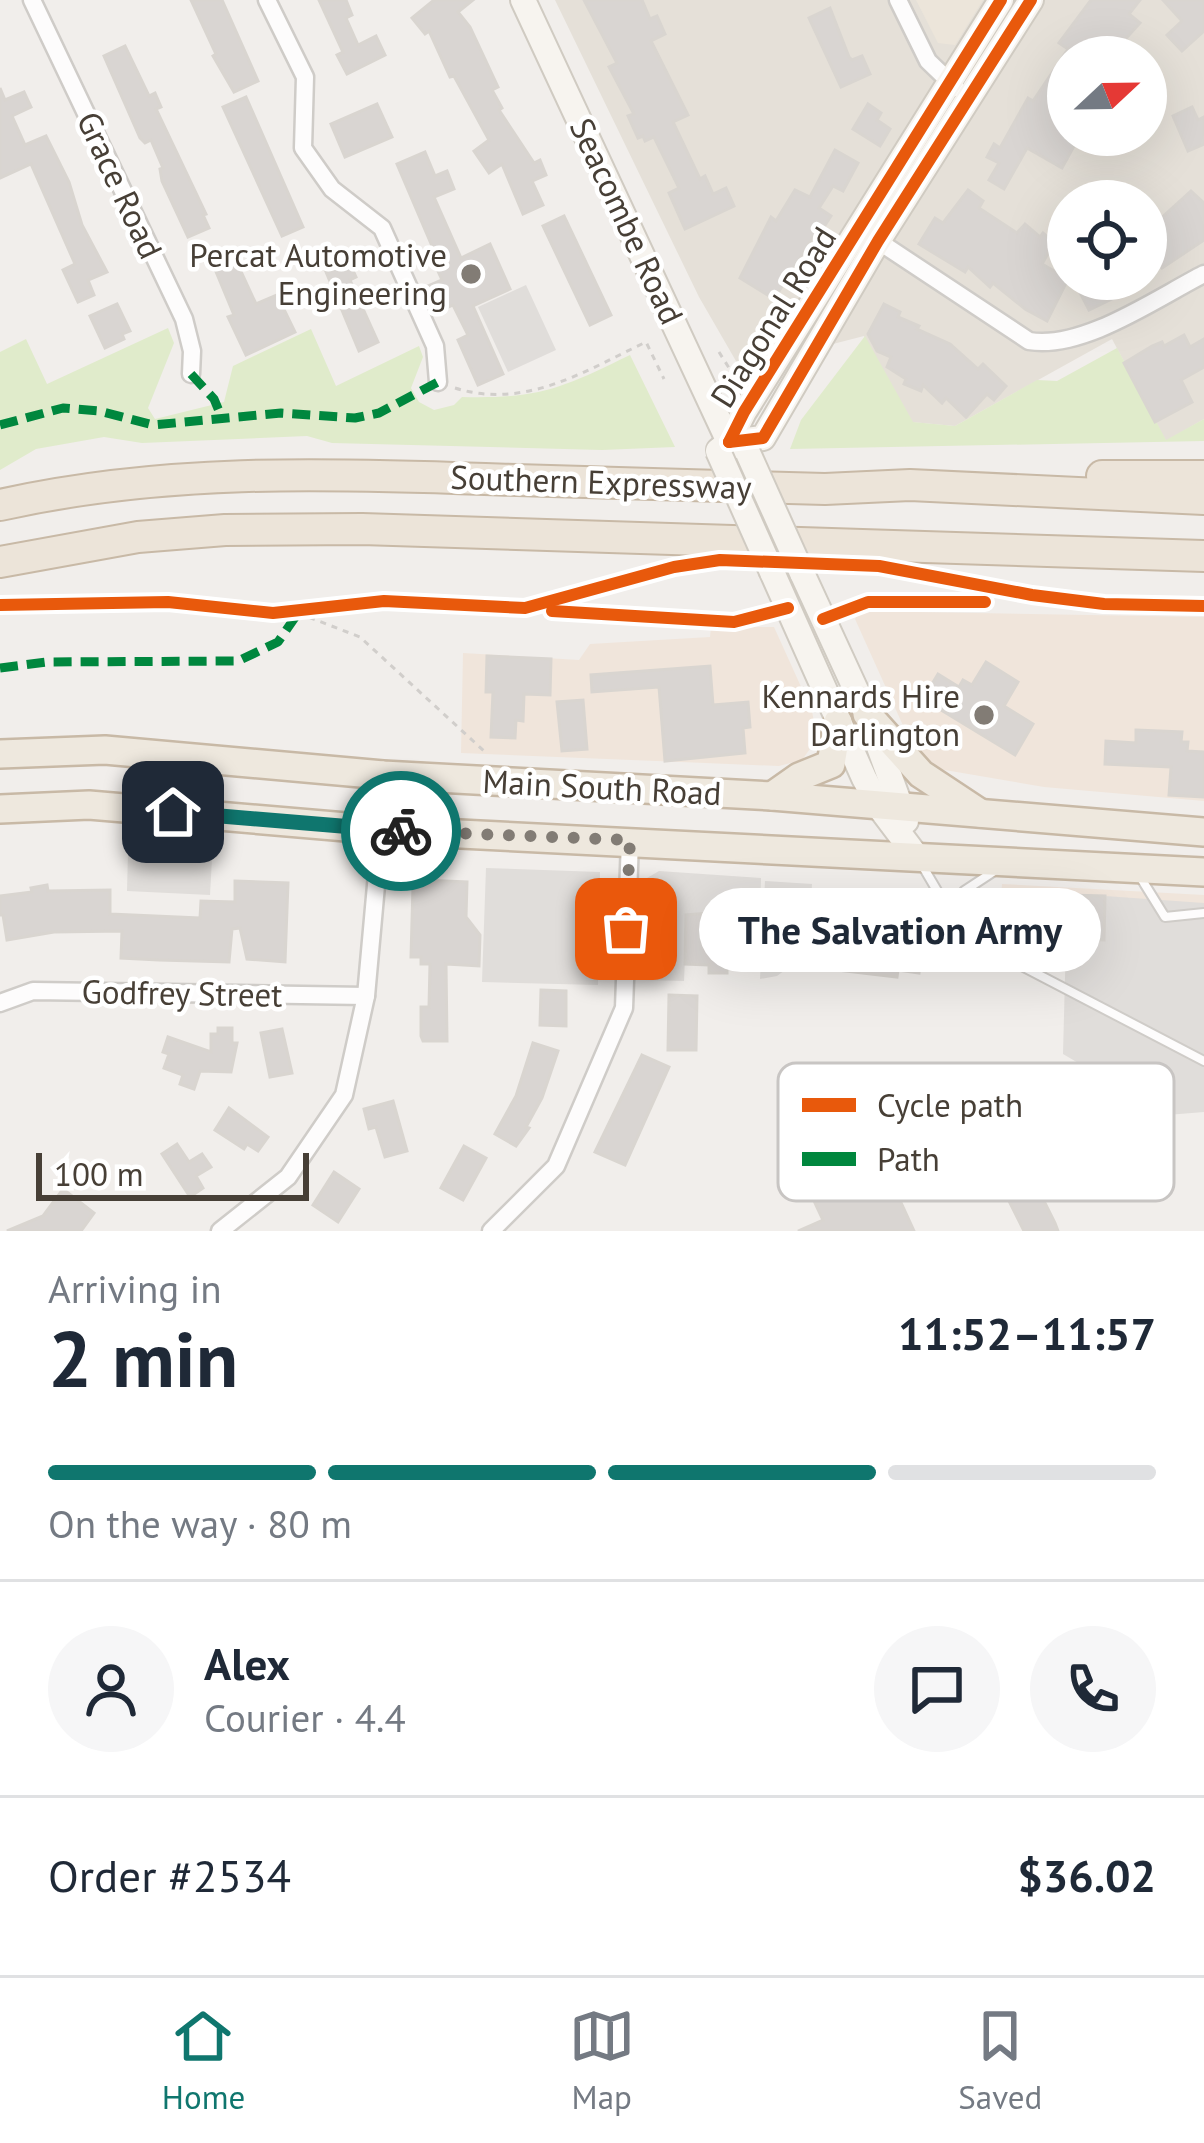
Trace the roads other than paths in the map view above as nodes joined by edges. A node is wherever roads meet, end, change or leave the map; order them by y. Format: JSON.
{"nodes":[{"id":1,"x":32,"y":0,"type":"edge"},
{"id":2,"x":268,"y":0,"type":"edge"},
{"id":3,"x":523,"y":0,"type":"edge"},
{"id":4,"x":898,"y":0,"type":"edge"},
{"id":5,"x":1001,"y":0,"type":"edge"},
{"id":6,"x":1031,"y":0,"type":"edge"},
{"id":7,"x":958,"y":90,"type":"junction"},
{"id":8,"x":869,"y":235,"type":"junction"},
{"id":9,"x":1204,"y":274,"type":"edge"},
{"id":10,"x":191,"y":374,"type":"dead end"},
{"id":11,"x":438,"y":382,"type":"road end"},
{"id":12,"x":732,"y":449,"type":"junction"},
{"id":13,"x":1204,"y":476,"type":"edge"},
{"id":14,"x":910,"y":485,"type":"junction"},
{"id":15,"x":1204,"y":500,"type":"edge"},
{"id":16,"x":0,"y":505,"type":"edge"},
{"id":17,"x":1203,"y":556,"type":"edge"},
{"id":18,"x":0,"y":562,"type":"edge"},
{"id":19,"x":867,"y":714,"type":"junction"},
{"id":20,"x":838,"y":722,"type":"junction"},
{"id":21,"x":0,"y":754,"type":"edge"},
{"id":22,"x":383,"y":775,"type":"junction"},
{"id":23,"x":772,"y":796,"type":"junction"},
{"id":24,"x":0,"y":808,"type":"edge"},
{"id":25,"x":892,"y":809,"type":"junction"},
{"id":26,"x":982,"y":814,"type":"junction"},
{"id":27,"x":381,"y":830,"type":"junction"},
{"id":28,"x":1204,"y":832,"type":"edge"},
{"id":29,"x":630,"y":840,"type":"junction"},
{"id":30,"x":917,"y":857,"type":"junction"},
{"id":31,"x":1008,"y":863,"type":"junction"},
{"id":32,"x":1135,"y":868,"type":"junction"},
{"id":33,"x":1204,"y":872,"type":"edge"},
{"id":34,"x":1204,"y":913,"type":"edge"},
{"id":35,"x":956,"y":923,"type":"junction"},
{"id":36,"x":366,"y":996,"type":"junction"},
{"id":37,"x":0,"y":1003,"type":"edge"},
{"id":38,"x":1204,"y":1061,"type":"edge"},
{"id":39,"x":220,"y":1231,"type":"edge"},
{"id":40,"x":490,"y":1231,"type":"edge"}],
"edges":[{"from":1,"to":10,"type":"street","name":"Grace Road"},
{"from":2,"to":11,"type":"street"},
{"from":3,"to":12,"type":"main road","name":"Seacombe Road"},
{"from":4,"to":7,"type":"street"},
{"from":5,"to":7,"type":"main road","name":"Diagonal Road"},
{"from":6,"to":7,"type":"main road","name":"Diagonal Road"},
{"from":7,"to":8,"type":"main road","name":"Diagonal Road"},
{"from":8,"to":9,"type":"street"},
{"from":8,"to":12,"type":"main road","name":"Diagonal Road"},
{"from":12,"to":19,"type":"main road","name":"Seacombe Road","bridge":true},
{"from":12,"to":20,"type":"main road","name":"Seacombe Road","bridge":true},
{"from":13,"to":14,"type":"highway"},
{"from":14,"to":15,"type":"highway","name":"Southern Expressway"},
{"from":14,"to":16,"type":"highway","name":"Southern Expressway"},
{"from":17,"to":18,"type":"highway","name":"Southern Expressway"},
{"from":19,"to":25,"type":"main road","name":"Seacombe Road"},
{"from":19,"to":26,"type":"highway"},
{"from":20,"to":23,"type":"highway"},
{"from":20,"to":25,"type":"main road","name":"Seacombe Road"},
{"from":21,"to":22,"type":"highway","name":"Main South Road"},
{"from":22,"to":23,"type":"highway","name":"Main South Road"},
{"from":22,"to":27,"type":"highway"},
{"from":23,"to":25,"type":"highway","name":"Main South Road"},
{"from":24,"to":27,"type":"highway","name":"Main South Road"},
{"from":25,"to":26,"type":"highway","name":"Main South Road"},
{"from":25,"to":30,"type":"main road","name":"Seacombe Road"},
{"from":26,"to":28,"type":"highway","name":"Main South Road"},
{"from":27,"to":29,"type":"highway","name":"Main South Road"},
{"from":27,"to":36,"type":"street"},
{"from":29,"to":30,"type":"highway","name":"Main South Road"},
{"from":29,"to":40,"type":"street"},
{"from":30,"to":31,"type":"highway","name":"Main South Road"},
{"from":30,"to":35,"type":"lane"},
{"from":31,"to":32,"type":"highway","name":"Main South Road"},
{"from":31,"to":35,"type":"lane"},
{"from":32,"to":33,"type":"highway","name":"Main South Road"},
{"from":32,"to":34,"type":"lane"},
{"from":35,"to":38,"type":"lane"},
{"from":36,"to":37,"type":"street","name":"Godfrey Street"},
{"from":36,"to":39,"type":"street"}]}
